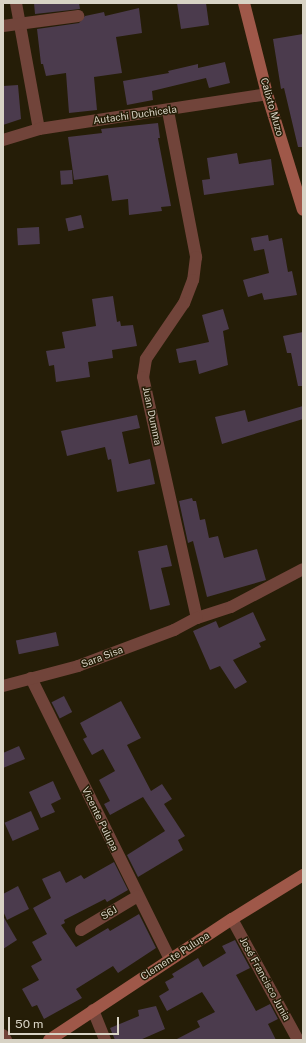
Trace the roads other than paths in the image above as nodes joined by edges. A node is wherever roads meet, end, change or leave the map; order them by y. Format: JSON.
{"nodes":[{"id":1,"x":16,"y":3,"type":"edge"},
{"id":2,"x":244,"y":3,"type":"edge"},
{"id":3,"x":78,"y":16,"type":"dead end"},
{"id":4,"x":19,"y":23,"type":"junction"},
{"id":5,"x":3,"y":26,"type":"edge"},
{"id":6,"x":267,"y":94,"type":"junction"},
{"id":7,"x":168,"y":111,"type":"junction"},
{"id":8,"x":39,"y":129,"type":"junction"},
{"id":9,"x":3,"y":140,"type":"edge"},
{"id":10,"x":303,"y":210,"type":"edge"},
{"id":11,"x":303,"y":569,"type":"edge"},
{"id":12,"x":197,"y":618,"type":"junction"},
{"id":13,"x":31,"y":678,"type":"junction"},
{"id":14,"x":3,"y":686,"type":"edge"},
{"id":15,"x":303,"y":876,"type":"edge"},
{"id":16,"x":138,"y":896,"type":"junction"},
{"id":17,"x":232,"y":919,"type":"junction"},
{"id":18,"x":80,"y":930,"type":"dead end"},
{"id":19,"x":170,"y":959,"type":"junction"},
{"id":20,"x":93,"y":1010,"type":"junction"},
{"id":21,"x":3,"y":1035,"type":"edge"},
{"id":22,"x":6,"y":1040,"type":"edge"},
{"id":23,"x":49,"y":1040,"type":"edge"},
{"id":24,"x":105,"y":1040,"type":"edge"},
{"id":25,"x":298,"y":1040,"type":"edge"}],
"edges":[{"from":1,"to":4,"type":"street"},
{"from":2,"to":6,"type":"street","name":"Calixto Muzo"},
{"from":3,"to":4,"type":"street"},
{"from":4,"to":5,"type":"street"},
{"from":4,"to":8,"type":"street"},
{"from":6,"to":7,"type":"street","name":"Autachi Duchicela"},
{"from":6,"to":10,"type":"street","name":"Calixto Muzo"},
{"from":7,"to":8,"type":"street","name":"Autachi Duchicela"},
{"from":7,"to":12,"type":"street","name":"Juan Dumma"},
{"from":8,"to":9,"type":"street","name":"Autachi Duchicela"},
{"from":11,"to":12,"type":"street"},
{"from":12,"to":13,"type":"street","name":"Sara Sisa"},
{"from":13,"to":14,"type":"street","name":"Sara Sisa"},
{"from":13,"to":16,"type":"street","name":"Vicente Pulupa"},
{"from":15,"to":17,"type":"street","name":"Clemente Pulupa"},
{"from":16,"to":18,"type":"street","name":"S6J"},
{"from":16,"to":19,"type":"street","name":"Vicente Pulupa"},
{"from":17,"to":19,"type":"street","name":"Clemente Pulupa"},
{"from":17,"to":25,"type":"street","name":"José Francisco Junia"},
{"from":19,"to":20,"type":"street","name":"Clemente Pulupa"},
{"from":20,"to":23,"type":"street","name":"Clemente Pulupa"},
{"from":20,"to":24,"type":"street"},
{"from":21,"to":22,"type":"street"}]}
